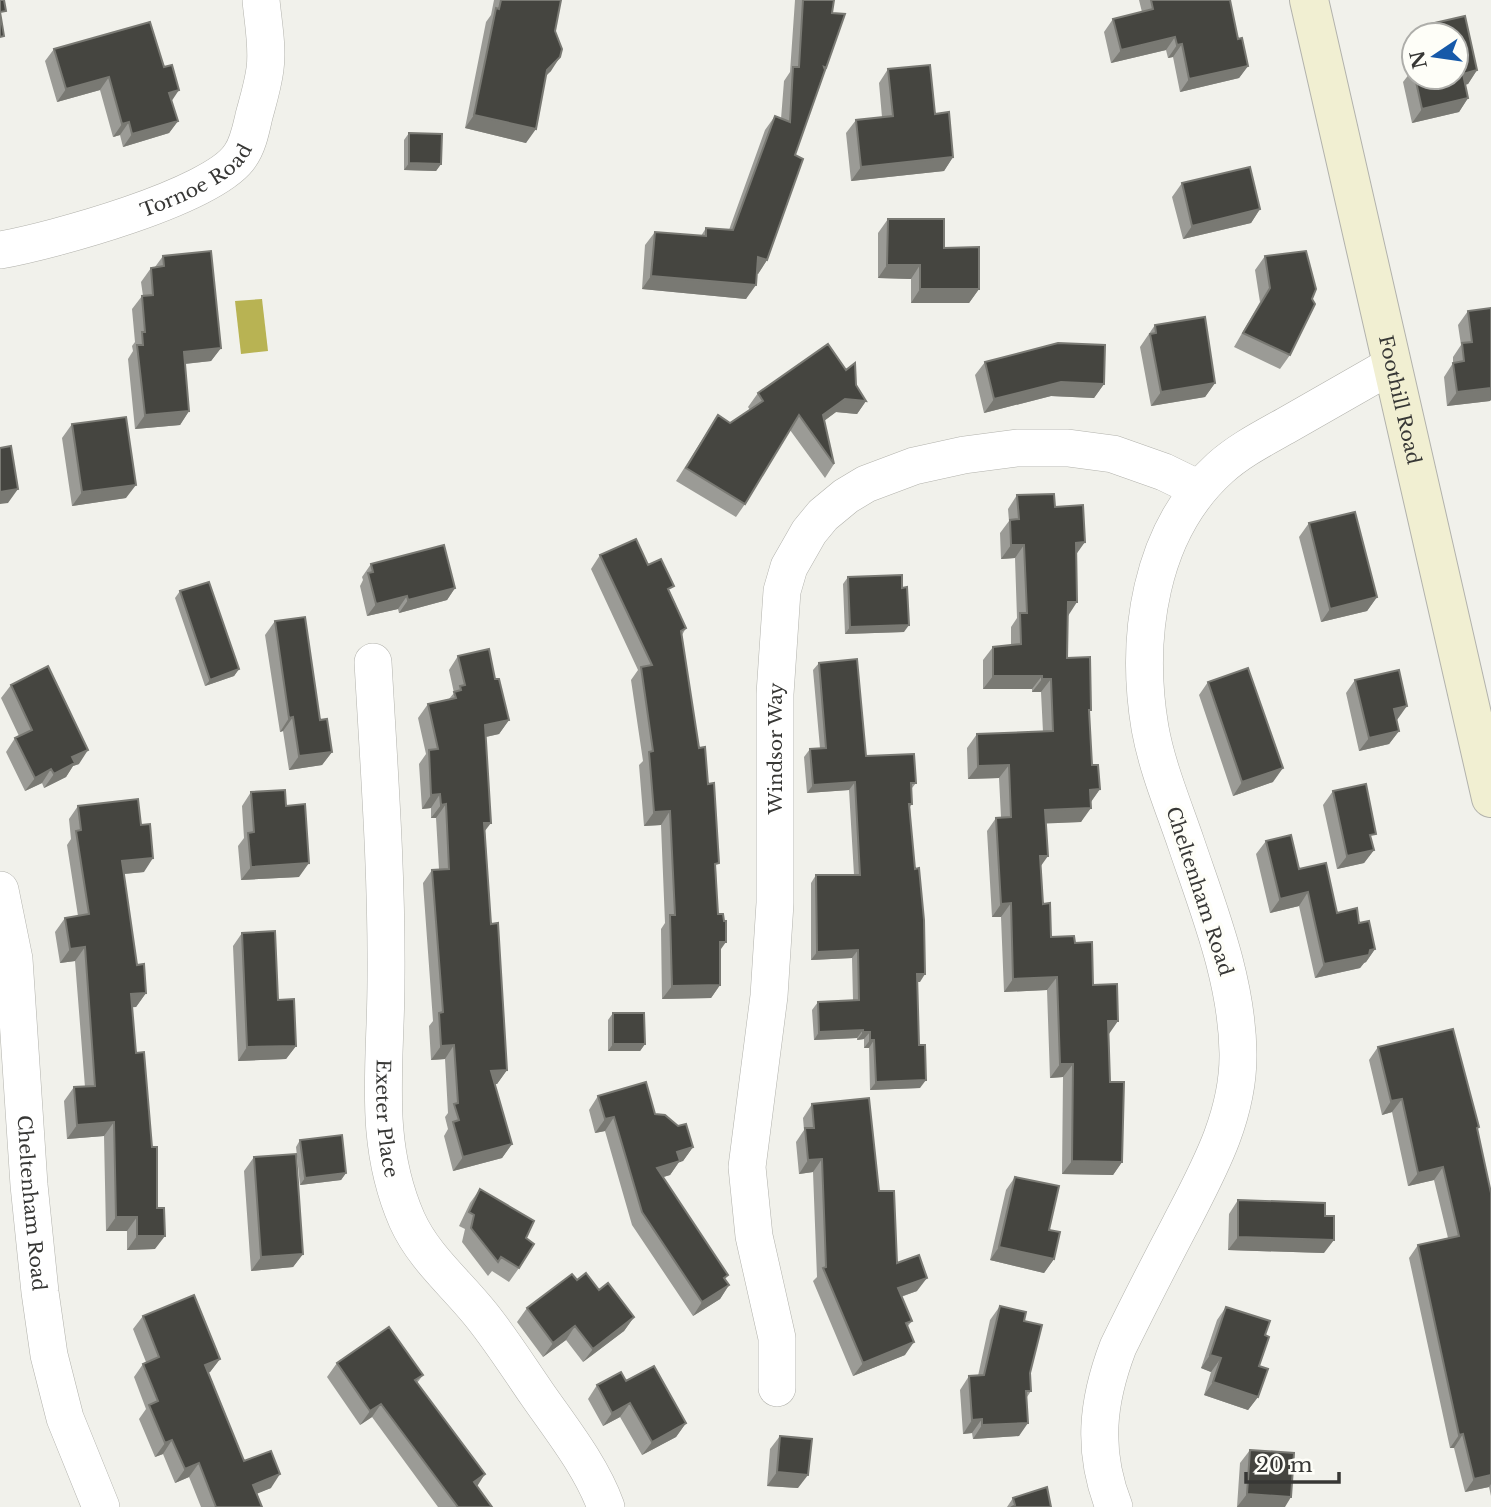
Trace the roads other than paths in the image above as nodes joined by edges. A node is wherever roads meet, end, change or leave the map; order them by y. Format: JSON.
{"nodes":[{"id":1,"x":261,"y":0,"type":"edge"},
{"id":2,"x":1309,"y":0,"type":"edge"},
{"id":3,"x":0,"y":250,"type":"edge"},
{"id":4,"x":1392,"y":365,"type":"junction"},
{"id":5,"x":1199,"y":489,"type":"junction"},
{"id":6,"x":373,"y":662,"type":"dead end"},
{"id":7,"x":1491,"y":798,"type":"edge"},
{"id":8,"x":0,"y":890,"type":"edge"},
{"id":9,"x":777,"y":1388,"type":"dead end"},
{"id":10,"x":101,"y":1507,"type":"edge"},
{"id":11,"x":606,"y":1507,"type":"edge"},
{"id":12,"x":1114,"y":1507,"type":"edge"}],
"edges":[{"from":1,"to":3,"type":"street","name":"Tornoe Road"},
{"from":2,"to":4,"type":"main road","name":"Foothill Road"},
{"from":4,"to":5,"type":"street","name":"Cheltenham Road"},
{"from":4,"to":7,"type":"main road","name":"Foothill Road"},
{"from":5,"to":9,"type":"street","name":"Windsor Way"},
{"from":5,"to":12,"type":"street","name":"Cheltenham Road"},
{"from":6,"to":11,"type":"street","name":"Exeter Place"},
{"from":8,"to":10,"type":"street","name":"Cheltenham Road"}]}
